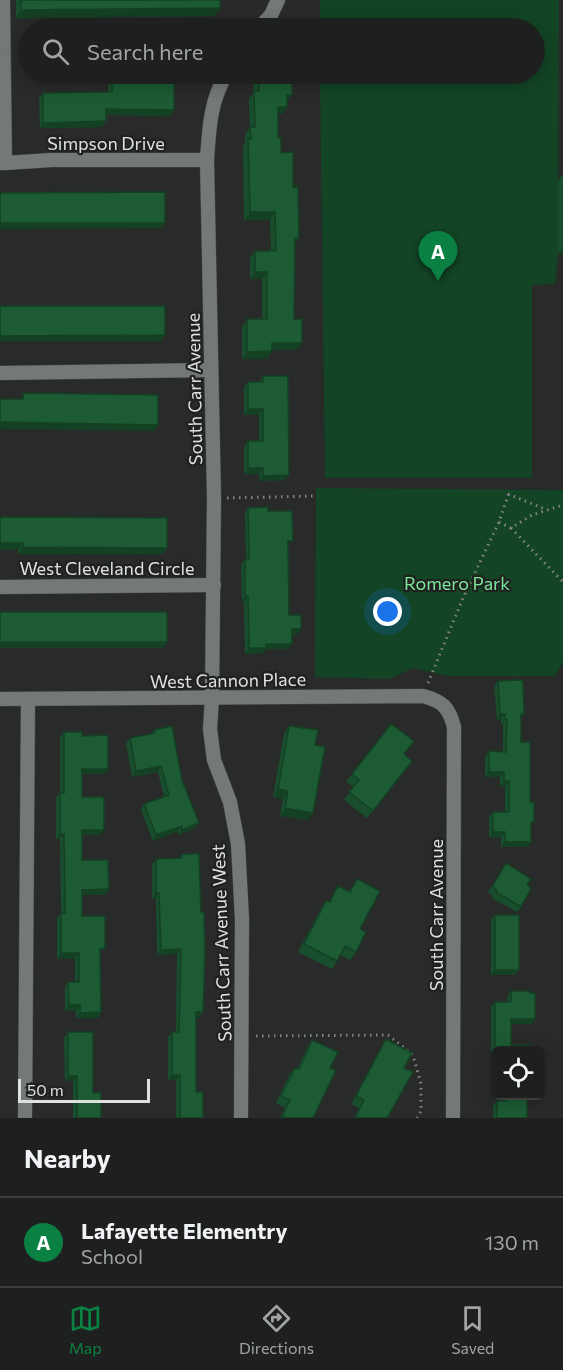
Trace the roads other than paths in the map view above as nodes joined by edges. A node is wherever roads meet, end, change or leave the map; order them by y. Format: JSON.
{"nodes":[{"id":1,"x":3,"y":0,"type":"edge"},
{"id":2,"x":278,"y":0,"type":"edge"},
{"id":3,"x":268,"y":18,"type":"edge"},
{"id":4,"x":222,"y":84,"type":"edge"},
{"id":5,"x":207,"y":160,"type":"junction"},
{"id":6,"x":2,"y":163,"type":"edge"},
{"id":7,"x":211,"y":370,"type":"junction"},
{"id":8,"x":0,"y":373,"type":"edge"},
{"id":9,"x":214,"y":585,"type":"junction"},
{"id":10,"x":0,"y":587,"type":"edge"},
{"id":11,"x":212,"y":698,"type":"junction"},
{"id":12,"x":0,"y":699,"type":"edge"},
{"id":13,"x":28,"y":699,"type":"junction"},
{"id":14,"x":450,"y":713,"type":"joint"},
{"id":15,"x":26,"y":1118,"type":"edge"},
{"id":16,"x":241,"y":1118,"type":"edge"},
{"id":17,"x":453,"y":1118,"type":"edge"}],
"edges":[{"from":1,"to":6,"type":"street"},
{"from":2,"to":3,"type":"street"},
{"from":4,"to":5,"type":"street","name":"South Carr Avenue"},
{"from":5,"to":6,"type":"street","name":"Simpson Drive"},
{"from":5,"to":7,"type":"street","name":"South Carr Avenue"},
{"from":7,"to":8,"type":"street"},
{"from":7,"to":9,"type":"street","name":"South Carr Avenue"},
{"from":9,"to":10,"type":"street","name":"West Cleveland Circle"},
{"from":9,"to":11,"type":"street","name":"South Carr Avenue"},
{"from":11,"to":13,"type":"street","name":"West Cannon Place"},
{"from":11,"to":14,"type":"street","name":"West Cannon Place"},
{"from":11,"to":16,"type":"street","name":"South Carr Avenue West"},
{"from":12,"to":13,"type":"street","name":"West Cannon Place"},
{"from":13,"to":15,"type":"street"},
{"from":14,"to":17,"type":"street","name":"South Carr Avenue"}]}
